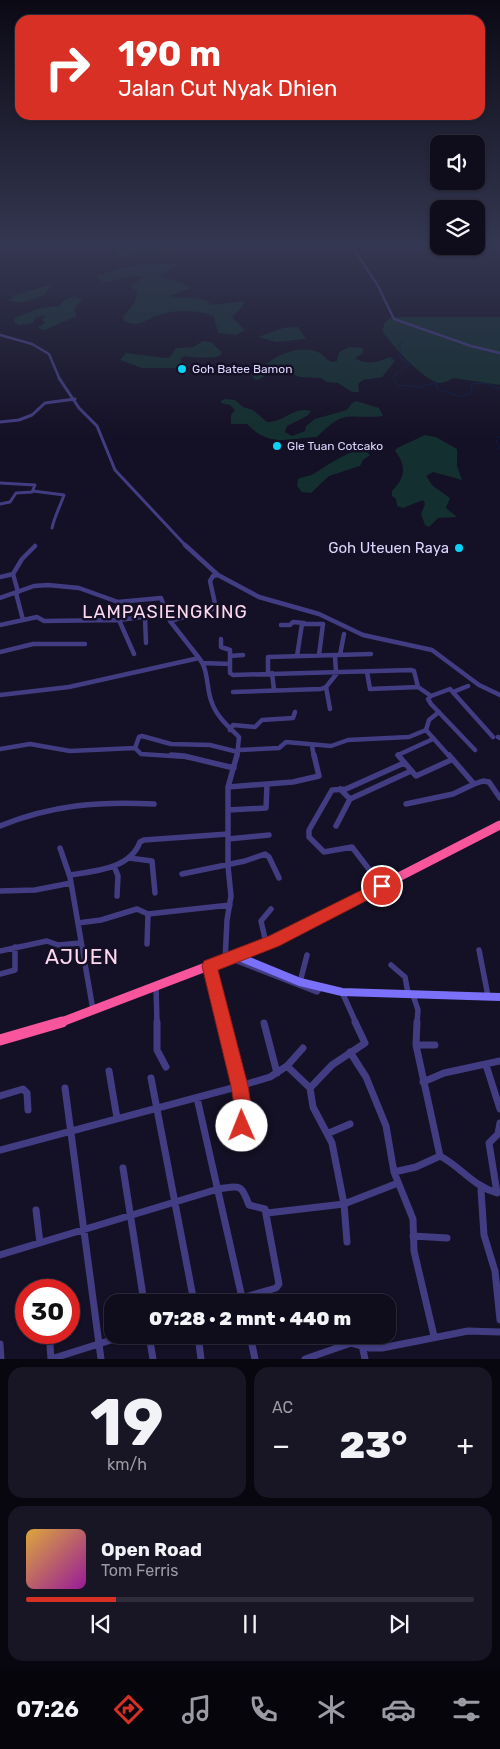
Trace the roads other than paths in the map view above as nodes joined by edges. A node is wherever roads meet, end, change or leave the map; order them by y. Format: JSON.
{"nodes":[{"id":1,"x":390,"y":310,"type":"edge"},
{"id":2,"x":0,"y":335,"type":"edge"},
{"id":3,"x":500,"y":353,"type":"edge"},
{"id":4,"x":75,"y":399,"type":"junction"},
{"id":5,"x":0,"y":422,"type":"edge"},
{"id":6,"x":0,"y":483,"type":"edge"},
{"id":7,"x":33,"y":491,"type":"junction"},
{"id":8,"x":0,"y":504,"type":"edge"},
{"id":9,"x":52,"y":528,"type":"dead end"},
{"id":10,"x":35,"y":546,"type":"dead end"},
{"id":11,"x":13,"y":574,"type":"junction"},
{"id":12,"x":218,"y":575,"type":"junction"},
{"id":13,"x":0,"y":577,"type":"edge"},
{"id":14,"x":17,"y":593,"type":"junction"},
{"id":15,"x":0,"y":598,"type":"edge"},
{"id":16,"x":166,"y":614,"type":"junction"},
{"id":17,"x":145,"y":618,"type":"junction"},
{"id":18,"x":23,"y":620,"type":"junction"},
{"id":19,"x":118,"y":620,"type":"junction"},
{"id":20,"x":170,"y":620,"type":"junction"},
{"id":21,"x":304,"y":623,"type":"junction"},
{"id":22,"x":0,"y":625,"type":"edge"},
{"id":23,"x":281,"y":625,"type":"dead end"},
{"id":24,"x":344,"y":634,"type":"dead end"},
{"id":25,"x":221,"y":639,"type":"dead end"},
{"id":26,"x":146,"y":643,"type":"dead end"},
{"id":27,"x":85,"y":644,"type":"dead end"},
{"id":28,"x":0,"y":652,"type":"edge"},
{"id":29,"x":134,"y":654,"type":"dead end"},
{"id":30,"x":371,"y":654,"type":"dead end"},
{"id":31,"x":244,"y":655,"type":"dead end"},
{"id":32,"x":319,"y":655,"type":"junction"},
{"id":33,"x":337,"y":655,"type":"junction"},
{"id":34,"x":230,"y":656,"type":"junction"},
{"id":35,"x":297,"y":656,"type":"junction"},
{"id":36,"x":199,"y":658,"type":"junction"},
{"id":37,"x":203,"y":664,"type":"junction"},
{"id":38,"x":230,"y":664,"type":"junction"},
{"id":39,"x":337,"y":672,"type":"junction"},
{"id":40,"x":367,"y":672,"type":"junction"},
{"id":41,"x":270,"y":673,"type":"junction"},
{"id":42,"x":418,"y":686,"type":"junction"},
{"id":43,"x":468,"y":686,"type":"dead end"},
{"id":44,"x":326,"y":687,"type":"junction"},
{"id":45,"x":274,"y":690,"type":"junction"},
{"id":46,"x":233,"y":692,"type":"dead end"},
{"id":47,"x":453,"y":692,"type":"junction"},
{"id":48,"x":0,"y":695,"type":"edge"},
{"id":49,"x":500,"y":695,"type":"edge"},
{"id":50,"x":431,"y":696,"type":"junction"},
{"id":51,"x":330,"y":710,"type":"dead end"},
{"id":52,"x":294,"y":712,"type":"dead end"},
{"id":53,"x":439,"y":712,"type":"junction"},
{"id":54,"x":230,"y":730,"type":"junction"},
{"id":55,"x":426,"y":730,"type":"junction"},
{"id":56,"x":497,"y":737,"type":"edge"},
{"id":57,"x":433,"y":739,"type":"junction"},
{"id":58,"x":312,"y":746,"type":"junction"},
{"id":59,"x":135,"y":748,"type":"junction"},
{"id":60,"x":0,"y":749,"type":"edge"},
{"id":61,"x":475,"y":750,"type":"dead end"},
{"id":62,"x":238,"y":751,"type":"junction"},
{"id":63,"x":451,"y":760,"type":"junction"},
{"id":64,"x":404,"y":763,"type":"junction"},
{"id":65,"x":234,"y":768,"type":"junction"},
{"id":66,"x":411,"y":771,"type":"junction"},
{"id":67,"x":384,"y":773,"type":"junction"},
{"id":68,"x":389,"y":781,"type":"junction"},
{"id":69,"x":364,"y":782,"type":"junction"},
{"id":70,"x":267,"y":784,"type":"junction"},
{"id":71,"x":474,"y":784,"type":"junction"},
{"id":72,"x":228,"y":787,"type":"junction"},
{"id":73,"x":340,"y":789,"type":"junction"},
{"id":74,"x":369,"y":790,"type":"junction"},
{"id":75,"x":500,"y":798,"type":"edge"},
{"id":76,"x":350,"y":799,"type":"junction"},
{"id":77,"x":154,"y":804,"type":"dead end"},
{"id":78,"x":406,"y":804,"type":"dead end"},
{"id":79,"x":228,"y":810,"type":"junction"},
{"id":80,"x":500,"y":824,"type":"edge"},
{"id":81,"x":0,"y":826,"type":"edge"},
{"id":82,"x":336,"y":826,"type":"dead end"},
{"id":83,"x":270,"y":835,"type":"dead end"},
{"id":84,"x":228,"y":837,"type":"junction"},
{"id":85,"x":60,"y":848,"type":"dead end"},
{"id":86,"x":129,"y":858,"type":"junction"},
{"id":87,"x":228,"y":863,"type":"junction"},
{"id":88,"x":114,"y":866,"type":"junction"},
{"id":89,"x":182,"y":874,"type":"dead end"},
{"id":90,"x":70,"y":875,"type":"junction"},
{"id":91,"x":279,"y":878,"type":"dead end"},
{"id":92,"x":71,"y":883,"type":"junction"},
{"id":93,"x":382,"y":886,"type":"junction"},
{"id":94,"x":0,"y":891,"type":"edge"},
{"id":95,"x":154,"y":892,"type":"dead end"},
{"id":96,"x":118,"y":896,"type":"dead end"},
{"id":97,"x":230,"y":905,"type":"junction"},
{"id":98,"x":271,"y":909,"type":"dead end"},
{"id":99,"x":148,"y":914,"type":"junction"},
{"id":100,"x":78,"y":923,"type":"junction"},
{"id":101,"x":81,"y":943,"type":"junction"},
{"id":102,"x":147,"y":944,"type":"dead end"},
{"id":103,"x":266,"y":944,"type":"junction"},
{"id":104,"x":15,"y":947,"type":"junction"},
{"id":105,"x":479,"y":950,"type":"dead end"},
{"id":106,"x":0,"y":951,"type":"edge"},
{"id":107,"x":307,"y":955,"type":"dead end"},
{"id":108,"x":231,"y":959,"type":"junction"},
{"id":109,"x":391,"y":965,"type":"dead end"},
{"id":110,"x":210,"y":966,"type":"junction"},
{"id":111,"x":0,"y":974,"type":"edge"},
{"id":112,"x":288,"y":980,"type":"junction"},
{"id":113,"x":300,"y":982,"type":"junction"},
{"id":114,"x":156,"y":986,"type":"junction"},
{"id":115,"x":319,"y":989,"type":"junction"},
{"id":116,"x":342,"y":992,"type":"junction"},
{"id":117,"x":410,"y":993,"type":"junction"},
{"id":118,"x":488,"y":996,"type":"junction"},
{"id":119,"x":500,"y":997,"type":"edge"},
{"id":120,"x":93,"y":1010,"type":"junction"},
{"id":121,"x":264,"y":1023,"type":"dead end"},
{"id":122,"x":0,"y":1040,"type":"edge"},
{"id":123,"x":416,"y":1045,"type":"junction"},
{"id":124,"x":435,"y":1045,"type":"dead end"},
{"id":125,"x":302,"y":1048,"type":"dead end"},
{"id":126,"x":350,"y":1052,"type":"junction"},
{"id":127,"x":500,"y":1061,"type":"edge"},
{"id":128,"x":486,"y":1065,"type":"junction"},
{"id":129,"x":166,"y":1066,"type":"dead end"},
{"id":130,"x":288,"y":1066,"type":"junction"},
{"id":131,"x":109,"y":1071,"type":"dead end"},
{"id":132,"x":277,"y":1073,"type":"junction"},
{"id":133,"x":151,"y":1078,"type":"dead end"},
{"id":134,"x":423,"y":1082,"type":"junction"},
{"id":135,"x":240,"y":1086,"type":"junction"},
{"id":136,"x":66,"y":1088,"type":"dead end"},
{"id":137,"x":310,"y":1088,"type":"junction"},
{"id":138,"x":0,"y":1096,"type":"edge"},
{"id":139,"x":197,"y":1098,"type":"junction"},
{"id":140,"x":156,"y":1108,"type":"junction"},
{"id":141,"x":500,"y":1108,"type":"edge"},
{"id":142,"x":28,"y":1110,"type":"dead end"},
{"id":143,"x":118,"y":1118,"type":"junction"},
{"id":144,"x":500,"y":1123,"type":"edge"},
{"id":145,"x":350,"y":1124,"type":"dead end"},
{"id":146,"x":71,"y":1130,"type":"junction"},
{"id":147,"x":329,"y":1133,"type":"junction"},
{"id":148,"x":239,"y":1146,"type":"dead end"},
{"id":149,"x":0,"y":1150,"type":"edge"},
{"id":150,"x":440,"y":1156,"type":"junction"},
{"id":151,"x":123,"y":1168,"type":"dead end"},
{"id":152,"x":394,"y":1172,"type":"junction"},
{"id":153,"x":398,"y":1183,"type":"junction"},
{"id":154,"x":218,"y":1189,"type":"junction"},
{"id":155,"x":481,"y":1190,"type":"junction"},
{"id":156,"x":175,"y":1203,"type":"junction"},
{"id":157,"x":344,"y":1204,"type":"junction"},
{"id":158,"x":36,"y":1210,"type":"dead end"},
{"id":159,"x":267,"y":1213,"type":"junction"},
{"id":160,"x":131,"y":1216,"type":"junction"},
{"id":161,"x":84,"y":1230,"type":"junction"},
{"id":162,"x":413,"y":1236,"type":"junction"},
{"id":163,"x":447,"y":1238,"type":"dead end"},
{"id":164,"x":347,"y":1242,"type":"dead end"},
{"id":165,"x":40,"y":1243,"type":"junction"},
{"id":166,"x":0,"y":1255,"type":"edge"},
{"id":167,"x":143,"y":1294,"type":"edge"},
{"id":168,"x":192,"y":1294,"type":"edge"},
{"id":169,"x":242,"y":1294,"type":"edge"},
{"id":170,"x":258,"y":1294,"type":"edge"},
{"id":171,"x":500,"y":1320,"type":"edge"},
{"id":172,"x":500,"y":1332,"type":"edge"},
{"id":173,"x":434,"y":1336,"type":"junction"},
{"id":174,"x":104,"y":1342,"type":"edge"},
{"id":175,"x":0,"y":1344,"type":"edge"},
{"id":176,"x":50,"y":1344,"type":"edge"},
{"id":177,"x":99,"y":1344,"type":"junction"},
{"id":178,"x":150,"y":1344,"type":"edge"},
{"id":179,"x":199,"y":1344,"type":"edge"},
{"id":180,"x":252,"y":1344,"type":"edge"},
{"id":181,"x":362,"y":1346,"type":"junction"},
{"id":182,"x":1,"y":1359,"type":"edge"},
{"id":183,"x":51,"y":1359,"type":"edge"},
{"id":184,"x":102,"y":1359,"type":"edge"},
{"id":185,"x":153,"y":1359,"type":"edge"},
{"id":186,"x":201,"y":1359,"type":"edge"},
{"id":187,"x":255,"y":1359,"type":"edge"},
{"id":188,"x":304,"y":1359,"type":"edge"},
{"id":189,"x":366,"y":1359,"type":"edge"}],
"edges":[{"from":1,"to":3,"type":"street"},
{"from":2,"to":4,"type":"street"},
{"from":4,"to":5,"type":"street"},
{"from":4,"to":12,"type":"street"},
{"from":6,"to":7,"type":"street"},
{"from":7,"to":8,"type":"street"},
{"from":7,"to":9,"type":"street"},
{"from":10,"to":11,"type":"street"},
{"from":11,"to":13,"type":"street"},
{"from":11,"to":14,"type":"street"},
{"from":12,"to":20,"type":"street"},
{"from":12,"to":49,"type":"street"},
{"from":14,"to":15,"type":"street"},
{"from":14,"to":16,"type":"street"},
{"from":14,"to":18,"type":"street"},
{"from":16,"to":17,"type":"street"},
{"from":16,"to":20,"type":"street"},
{"from":17,"to":19,"type":"street"},
{"from":17,"to":26,"type":"street"},
{"from":18,"to":19,"type":"street"},
{"from":18,"to":22,"type":"street"},
{"from":19,"to":29,"type":"street"},
{"from":20,"to":36,"type":"street"},
{"from":21,"to":23,"type":"street"},
{"from":21,"to":32,"type":"street"},
{"from":21,"to":35,"type":"street"},
{"from":24,"to":33,"type":"street"},
{"from":25,"to":34,"type":"street"},
{"from":27,"to":28,"type":"street"},
{"from":30,"to":33,"type":"street"},
{"from":31,"to":34,"type":"street"},
{"from":32,"to":33,"type":"street"},
{"from":32,"to":35,"type":"street"},
{"from":33,"to":39,"type":"street"},
{"from":34,"to":38,"type":"street"},
{"from":35,"to":41,"type":"street"},
{"from":36,"to":37,"type":"street"},
{"from":36,"to":48,"type":"street"},
{"from":37,"to":38,"type":"street"},
{"from":37,"to":54,"type":"street"},
{"from":38,"to":41,"type":"street"},
{"from":39,"to":40,"type":"street"},
{"from":39,"to":41,"type":"street"},
{"from":39,"to":44,"type":"street"},
{"from":40,"to":42,"type":"street"},
{"from":40,"to":42,"type":"street"},
{"from":41,"to":45,"type":"street"},
{"from":42,"to":50,"type":"street"},
{"from":43,"to":47,"type":"street"},
{"from":44,"to":45,"type":"street"},
{"from":44,"to":51,"type":"street"},
{"from":45,"to":46,"type":"street"},
{"from":47,"to":50,"type":"street"},
{"from":47,"to":56,"type":"street"},
{"from":50,"to":53,"type":"street"},
{"from":52,"to":54,"type":"street"},
{"from":53,"to":55,"type":"street"},
{"from":53,"to":61,"type":"street"},
{"from":54,"to":62,"type":"street"},
{"from":55,"to":57,"type":"street"},
{"from":55,"to":58,"type":"street"},
{"from":57,"to":63,"type":"street"},
{"from":57,"to":64,"type":"street"},
{"from":58,"to":62,"type":"street"},
{"from":58,"to":70,"type":"street"},
{"from":59,"to":60,"type":"street"},
{"from":59,"to":62,"type":"street"},
{"from":59,"to":65,"type":"street"},
{"from":62,"to":65,"type":"street"},
{"from":63,"to":66,"type":"street"},
{"from":63,"to":71,"type":"street"},
{"from":64,"to":66,"type":"street"},
{"from":64,"to":67,"type":"street"},
{"from":65,"to":72,"type":"street"},
{"from":66,"to":68,"type":"street"},
{"from":67,"to":68,"type":"street"},
{"from":67,"to":69,"type":"street"},
{"from":68,"to":74,"type":"street"},
{"from":69,"to":73,"type":"street"},
{"from":69,"to":74,"type":"street"},
{"from":70,"to":72,"type":"street"},
{"from":70,"to":79,"type":"street"},
{"from":71,"to":75,"type":"street"},
{"from":71,"to":78,"type":"street"},
{"from":72,"to":79,"type":"street"},
{"from":73,"to":76,"type":"street"},
{"from":73,"to":93,"type":"street"},
{"from":74,"to":76,"type":"street"},
{"from":76,"to":82,"type":"street"},
{"from":77,"to":81,"type":"street"},
{"from":79,"to":84,"type":"street"},
{"from":80,"to":93,"type":"highway"},
{"from":83,"to":84,"type":"street"},
{"from":84,"to":86,"type":"street"},
{"from":84,"to":87,"type":"street"},
{"from":85,"to":90,"type":"street"},
{"from":86,"to":88,"type":"street"},
{"from":86,"to":95,"type":"street"},
{"from":87,"to":89,"type":"street"},
{"from":87,"to":91,"type":"street"},
{"from":87,"to":97,"type":"street"},
{"from":88,"to":90,"type":"street"},
{"from":88,"to":96,"type":"street"},
{"from":90,"to":92,"type":"street"},
{"from":92,"to":94,"type":"street"},
{"from":92,"to":100,"type":"street"},
{"from":93,"to":103,"type":"highway"},
{"from":97,"to":99,"type":"street"},
{"from":97,"to":108,"type":"street"},
{"from":98,"to":103,"type":"street"},
{"from":99,"to":100,"type":"street"},
{"from":99,"to":102,"type":"street"},
{"from":100,"to":101,"type":"street"},
{"from":101,"to":104,"type":"street"},
{"from":101,"to":120,"type":"street"},
{"from":103,"to":108,"type":"highway"},
{"from":104,"to":106,"type":"street"},
{"from":104,"to":111,"type":"street"},
{"from":105,"to":118,"type":"street"},
{"from":107,"to":113,"type":"street"},
{"from":108,"to":110,"type":"highway"},
{"from":108,"to":112,"type":"street"},
{"from":109,"to":117,"type":"street"},
{"from":110,"to":114,"type":"highway"},
{"from":110,"to":135,"type":"street"},
{"from":112,"to":113,"type":"street"},
{"from":112,"to":115,"type":"street"},
{"from":113,"to":115,"type":"street"},
{"from":114,"to":120,"type":"highway"},
{"from":114,"to":129,"type":"street"},
{"from":115,"to":116,"type":"street"},
{"from":116,"to":117,"type":"street"},
{"from":116,"to":126,"type":"street"},
{"from":117,"to":118,"type":"street"},
{"from":117,"to":123,"type":"street"},
{"from":118,"to":119,"type":"street"},
{"from":120,"to":122,"type":"highway"},
{"from":121,"to":132,"type":"street"},
{"from":123,"to":124,"type":"street"},
{"from":123,"to":134,"type":"street"},
{"from":125,"to":130,"type":"street"},
{"from":126,"to":137,"type":"street"},
{"from":126,"to":152,"type":"street"},
{"from":127,"to":128,"type":"street"},
{"from":128,"to":134,"type":"street"},
{"from":128,"to":141,"type":"street"},
{"from":130,"to":132,"type":"street"},
{"from":130,"to":137,"type":"street"},
{"from":131,"to":143,"type":"street"},
{"from":132,"to":135,"type":"street"},
{"from":133,"to":140,"type":"street"},
{"from":134,"to":150,"type":"street"},
{"from":135,"to":139,"type":"street"},
{"from":135,"to":148,"type":"street"},
{"from":136,"to":146,"type":"street"},
{"from":137,"to":147,"type":"street"},
{"from":138,"to":142,"type":"street"},
{"from":139,"to":140,"type":"street"},
{"from":139,"to":154,"type":"street"},
{"from":140,"to":143,"type":"street"},
{"from":140,"to":156,"type":"street"},
{"from":143,"to":146,"type":"street"},
{"from":144,"to":155,"type":"street"},
{"from":145,"to":147,"type":"street"},
{"from":146,"to":149,"type":"street"},
{"from":146,"to":161,"type":"street"},
{"from":147,"to":157,"type":"street"},
{"from":150,"to":152,"type":"street"},
{"from":150,"to":155,"type":"street"},
{"from":151,"to":160,"type":"street"},
{"from":152,"to":153,"type":"street"},
{"from":153,"to":157,"type":"street"},
{"from":153,"to":162,"type":"street"},
{"from":154,"to":156,"type":"street"},
{"from":154,"to":159,"type":"street"},
{"from":154,"to":169,"type":"street"},
{"from":155,"to":171,"type":"street"},
{"from":156,"to":160,"type":"street"},
{"from":156,"to":168,"type":"street"},
{"from":157,"to":159,"type":"street"},
{"from":157,"to":164,"type":"street"},
{"from":158,"to":165,"type":"street"},
{"from":159,"to":170,"type":"street"},
{"from":160,"to":161,"type":"street"},
{"from":160,"to":167,"type":"street"},
{"from":161,"to":165,"type":"street"},
{"from":161,"to":177,"type":"street"},
{"from":162,"to":163,"type":"street"},
{"from":162,"to":173,"type":"street"},
{"from":165,"to":166,"type":"street"},
{"from":172,"to":173,"type":"street"},
{"from":173,"to":181,"type":"street"},
{"from":174,"to":177,"type":"street"},
{"from":175,"to":182,"type":"street"},
{"from":176,"to":183,"type":"street"},
{"from":177,"to":183,"type":"street"},
{"from":177,"to":184,"type":"street"},
{"from":178,"to":185,"type":"street"},
{"from":179,"to":186,"type":"street"},
{"from":180,"to":187,"type":"street"},
{"from":181,"to":188,"type":"street"},
{"from":181,"to":189,"type":"street"}]}
